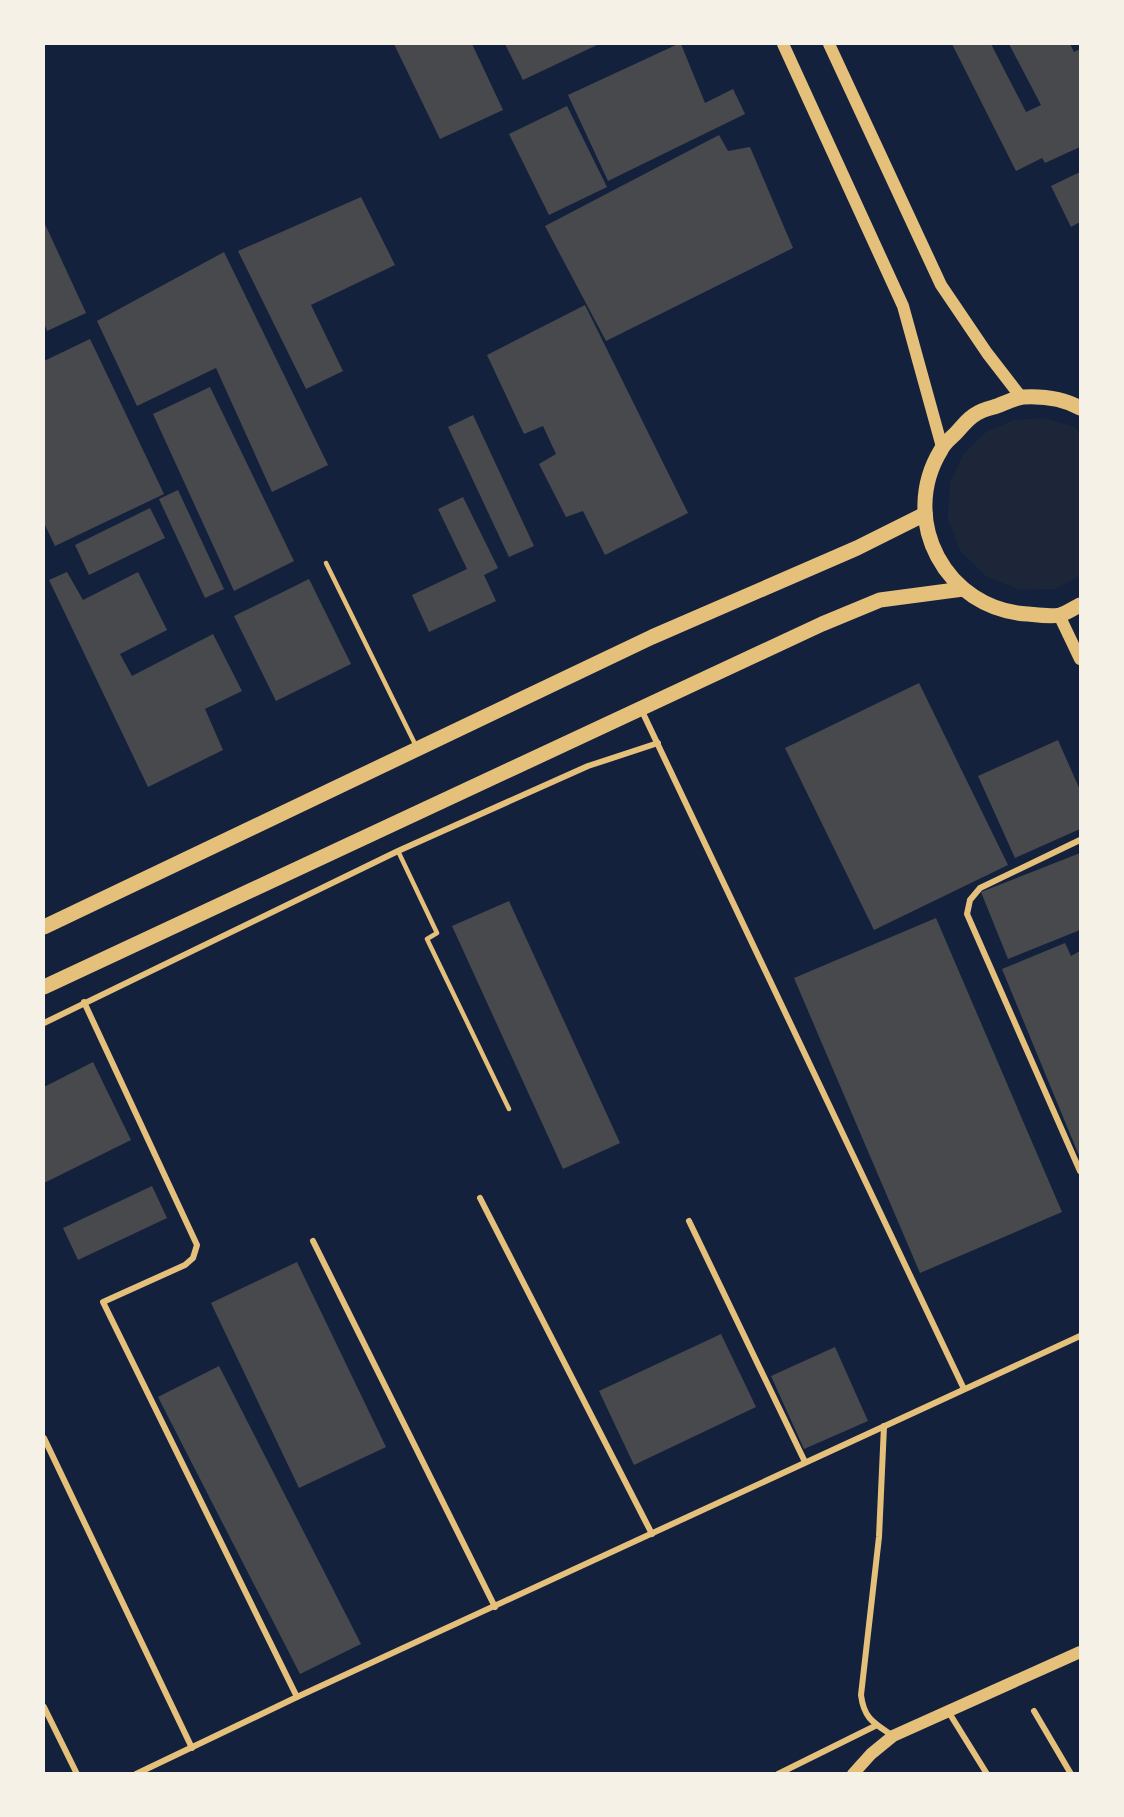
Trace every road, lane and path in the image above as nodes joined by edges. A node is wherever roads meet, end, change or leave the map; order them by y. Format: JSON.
{"nodes":[{"id":1,"x":783,"y":44,"type":"edge"},
{"id":2,"x":829,"y":44,"type":"edge"},
{"id":3,"x":1021,"y":397,"type":"junction"},
{"id":4,"x":1080,"y":408,"type":"edge"},
{"id":5,"x":942,"y":447,"type":"junction"},
{"id":6,"x":925,"y":514,"type":"junction"},
{"id":7,"x":326,"y":563,"type":"dead end"},
{"id":8,"x":963,"y":590,"type":"junction"},
{"id":9,"x":1080,"y":605,"type":"edge"},
{"id":10,"x":1059,"y":615,"type":"junction"},
{"id":11,"x":1080,"y":659,"type":"edge"},
{"id":12,"x":641,"y":709,"type":"junction"},
{"id":13,"x":658,"y":743,"type":"junction"},
{"id":14,"x":417,"y":749,"type":"junction"},
{"id":15,"x":1080,"y":840,"type":"edge"},
{"id":16,"x":398,"y":851,"type":"junction"},
{"id":17,"x":44,"y":927,"type":"edge"},
{"id":18,"x":44,"y":987,"type":"edge"},
{"id":19,"x":84,"y":1002,"type":"junction"},
{"id":20,"x":44,"y":1023,"type":"edge"},
{"id":21,"x":509,"y":1109,"type":"dead end"},
{"id":22,"x":1080,"y":1171,"type":"edge"},
{"id":23,"x":480,"y":1197,"type":"dead end"},
{"id":24,"x":689,"y":1221,"type":"dead end"},
{"id":25,"x":313,"y":1241,"type":"dead end"},
{"id":26,"x":1080,"y":1336,"type":"edge"},
{"id":27,"x":964,"y":1389,"type":"junction"},
{"id":28,"x":884,"y":1426,"type":"junction"},
{"id":29,"x":44,"y":1438,"type":"edge"},
{"id":30,"x":805,"y":1462,"type":"junction"},
{"id":31,"x":652,"y":1534,"type":"junction"},
{"id":32,"x":495,"y":1607,"type":"junction"},
{"id":33,"x":1080,"y":1652,"type":"edge"},
{"id":34,"x":297,"y":1697,"type":"junction"},
{"id":35,"x":44,"y":1707,"type":"edge"},
{"id":36,"x":948,"y":1711,"type":"junction"},
{"id":37,"x":1034,"y":1711,"type":"dead end"},
{"id":38,"x":877,"y":1725,"type":"junction"},
{"id":39,"x":893,"y":1736,"type":"junction"},
{"id":40,"x":192,"y":1748,"type":"junction"},
{"id":41,"x":77,"y":1773,"type":"edge"},
{"id":42,"x":136,"y":1773,"type":"edge"},
{"id":43,"x":778,"y":1773,"type":"edge"},
{"id":44,"x":853,"y":1773,"type":"edge"},
{"id":45,"x":987,"y":1773,"type":"edge"},
{"id":46,"x":1071,"y":1773,"type":"edge"}],
"edges":[{"from":1,"to":5,"type":"main road"},
{"from":2,"to":3,"type":"main road"},
{"from":3,"to":4,"type":"main road"},
{"from":3,"to":5,"type":"main road"},
{"from":5,"to":6,"type":"main road"},
{"from":6,"to":8,"type":"main road"},
{"from":6,"to":14,"type":"main road"},
{"from":7,"to":14,"type":"lane"},
{"from":8,"to":10,"type":"main road"},
{"from":8,"to":12,"type":"main road"},
{"from":9,"to":10,"type":"main road"},
{"from":10,"to":11,"type":"main road"},
{"from":12,"to":13,"type":"street"},
{"from":12,"to":18,"type":"main road"},
{"from":13,"to":16,"type":"street"},
{"from":13,"to":27,"type":"street"},
{"from":14,"to":17,"type":"main road"},
{"from":15,"to":22,"type":"street"},
{"from":16,"to":19,"type":"street"},
{"from":16,"to":21,"type":"lane"},
{"from":19,"to":20,"type":"street"},
{"from":19,"to":34,"type":"street"},
{"from":23,"to":31,"type":"street"},
{"from":24,"to":30,"type":"street"},
{"from":25,"to":32,"type":"street"},
{"from":26,"to":27,"type":"street"},
{"from":27,"to":28,"type":"street"},
{"from":28,"to":30,"type":"street"},
{"from":28,"to":38,"type":"street"},
{"from":29,"to":40,"type":"street"},
{"from":30,"to":31,"type":"street"},
{"from":31,"to":32,"type":"street"},
{"from":32,"to":34,"type":"street"},
{"from":33,"to":36,"type":"main road"},
{"from":34,"to":40,"type":"street"},
{"from":35,"to":41,"type":"street"},
{"from":36,"to":39,"type":"main road"},
{"from":36,"to":45,"type":"street"},
{"from":37,"to":46,"type":"street"},
{"from":38,"to":39,"type":"street"},
{"from":38,"to":43,"type":"street"},
{"from":39,"to":44,"type":"main road"},
{"from":40,"to":42,"type":"street"}]}
